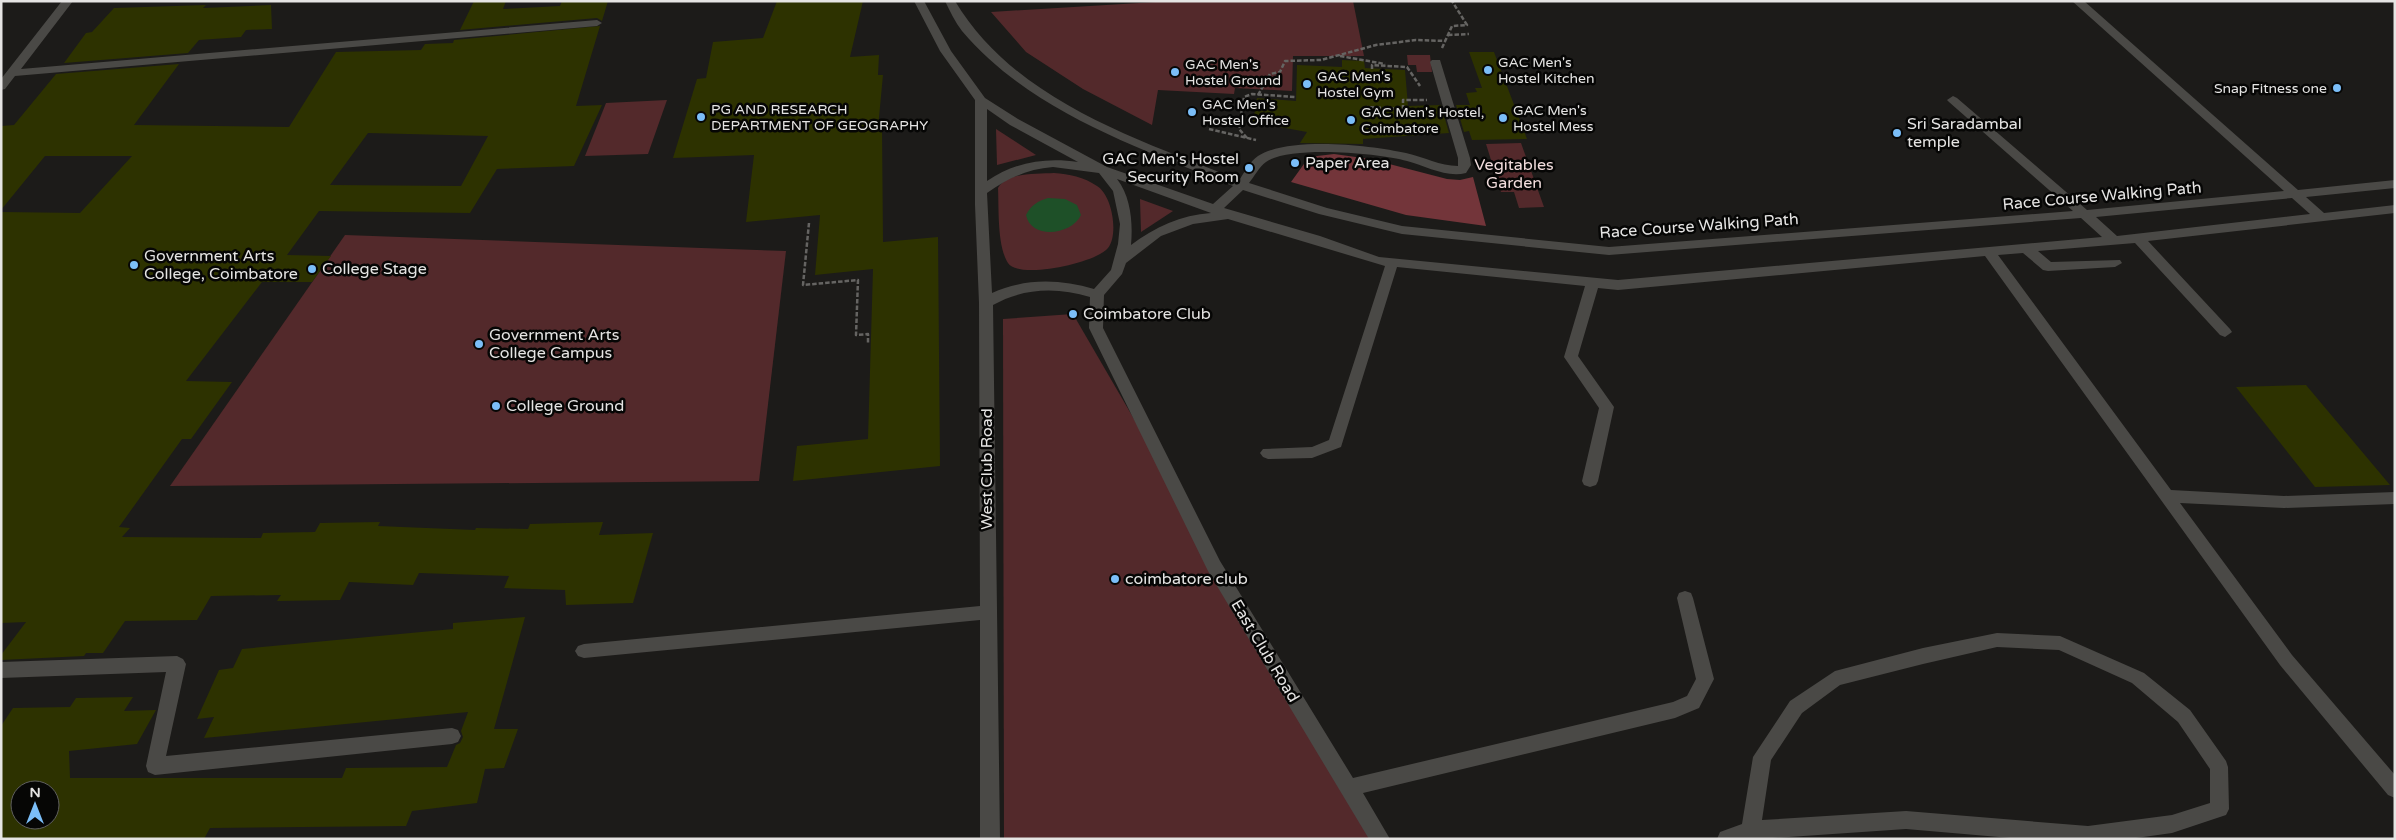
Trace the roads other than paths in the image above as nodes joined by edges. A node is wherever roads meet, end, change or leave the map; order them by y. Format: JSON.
{"nodes":[{"id":1,"x":68,"y":1,"type":"edge"},
{"id":2,"x":919,"y":1,"type":"edge"},
{"id":3,"x":950,"y":1,"type":"edge"},
{"id":4,"x":2077,"y":1,"type":"edge"},
{"id":5,"x":597,"y":23,"type":"dead end"},
{"id":6,"x":1436,"y":62,"type":"road end"},
{"id":7,"x":12,"y":72,"type":"junction"},
{"id":8,"x":1,"y":86,"type":"edge"},
{"id":9,"x":981,"y":100,"type":"junction"},
{"id":10,"x":1953,"y":100,"type":"dead end"},
{"id":11,"x":1103,"y":170,"type":"junction"},
{"id":12,"x":2395,"y":184,"type":"edge"},
{"id":13,"x":1242,"y":185,"type":"junction"},
{"id":14,"x":981,"y":191,"type":"junction"},
{"id":15,"x":2294,"y":195,"type":"junction"},
{"id":16,"x":1215,"y":209,"type":"junction"},
{"id":17,"x":2395,"y":209,"type":"edge"},
{"id":18,"x":2084,"y":214,"type":"junction"},
{"id":19,"x":1233,"y":216,"type":"junction"},
{"id":20,"x":2321,"y":217,"type":"junction"},
{"id":21,"x":2138,"y":238,"type":"junction"},
{"id":22,"x":2114,"y":240,"type":"junction"},
{"id":23,"x":2025,"y":247,"type":"junction"},
{"id":24,"x":1987,"y":250,"type":"junction"},
{"id":25,"x":1121,"y":260,"type":"junction"},
{"id":26,"x":1393,"y":263,"type":"junction"},
{"id":27,"x":2115,"y":264,"type":"dead end"},
{"id":28,"x":1593,"y":283,"type":"junction"},
{"id":29,"x":1097,"y":294,"type":"junction"},
{"id":30,"x":986,"y":303,"type":"junction"},
{"id":31,"x":2225,"y":332,"type":"dead end"},
{"id":32,"x":1268,"y":453,"type":"dead end"},
{"id":33,"x":1590,"y":481,"type":"dead end"},
{"id":34,"x":2165,"y":496,"type":"junction"},
{"id":35,"x":2395,"y":498,"type":"edge"},
{"id":36,"x":1685,"y":598,"type":"dead end"},
{"id":37,"x":988,"y":612,"type":"junction"},
{"id":38,"x":584,"y":651,"type":"dead end"},
{"id":39,"x":1,"y":670,"type":"edge"},
{"id":40,"x":452,"y":736,"type":"dead end"},
{"id":41,"x":1349,"y":788,"type":"junction"},
{"id":42,"x":2395,"y":789,"type":"edge"},
{"id":43,"x":1751,"y":830,"type":"junction"},
{"id":44,"x":990,"y":839,"type":"edge"},
{"id":45,"x":1380,"y":839,"type":"edge"},
{"id":46,"x":1727,"y":839,"type":"edge"}],
"edges":[{"from":1,"to":7,"type":"street"},
{"from":2,"to":9,"type":"street"},
{"from":3,"to":13,"type":"street","name":"Race Course Walking Path"},
{"from":4,"to":15,"type":"street"},
{"from":5,"to":7,"type":"street"},
{"from":6,"to":13,"type":"street"},
{"from":7,"to":8,"type":"street"},
{"from":9,"to":11,"type":"street"},
{"from":9,"to":14,"type":"street","name":"West Club Road"},
{"from":10,"to":18,"type":"street"},
{"from":11,"to":14,"type":"street"},
{"from":11,"to":16,"type":"street"},
{"from":11,"to":25,"type":"street"},
{"from":12,"to":15,"type":"street","name":"Race Course Walking Path"},
{"from":13,"to":16,"type":"street"},
{"from":13,"to":18,"type":"street","name":"Race Course Walking Path"},
{"from":14,"to":30,"type":"street","name":"West Club Road"},
{"from":15,"to":18,"type":"street","name":"Race Course Walking Path"},
{"from":15,"to":20,"type":"street"},
{"from":16,"to":19,"type":"street"},
{"from":17,"to":20,"type":"street"},
{"from":18,"to":22,"type":"street"},
{"from":19,"to":25,"type":"street"},
{"from":19,"to":26,"type":"street"},
{"from":20,"to":21,"type":"street"},
{"from":21,"to":22,"type":"street"},
{"from":21,"to":31,"type":"street"},
{"from":22,"to":23,"type":"street"},
{"from":23,"to":24,"type":"street"},
{"from":23,"to":27,"type":"street"},
{"from":24,"to":28,"type":"street"},
{"from":24,"to":34,"type":"street"},
{"from":25,"to":29,"type":"street"},
{"from":26,"to":28,"type":"street"},
{"from":26,"to":32,"type":"street"},
{"from":28,"to":33,"type":"street"},
{"from":29,"to":30,"type":"street"},
{"from":29,"to":41,"type":"street","name":"East Club Road"},
{"from":30,"to":37,"type":"street","name":"West Club Road"},
{"from":34,"to":35,"type":"street"},
{"from":34,"to":42,"type":"street"},
{"from":36,"to":41,"type":"street"},
{"from":37,"to":38,"type":"street"},
{"from":37,"to":44,"type":"street","name":"West Club Road"},
{"from":39,"to":40,"type":"street"},
{"from":41,"to":45,"type":"street","name":"East Club Road"},
{"from":43,"to":43,"type":"street"},
{"from":43,"to":46,"type":"street"}]}
